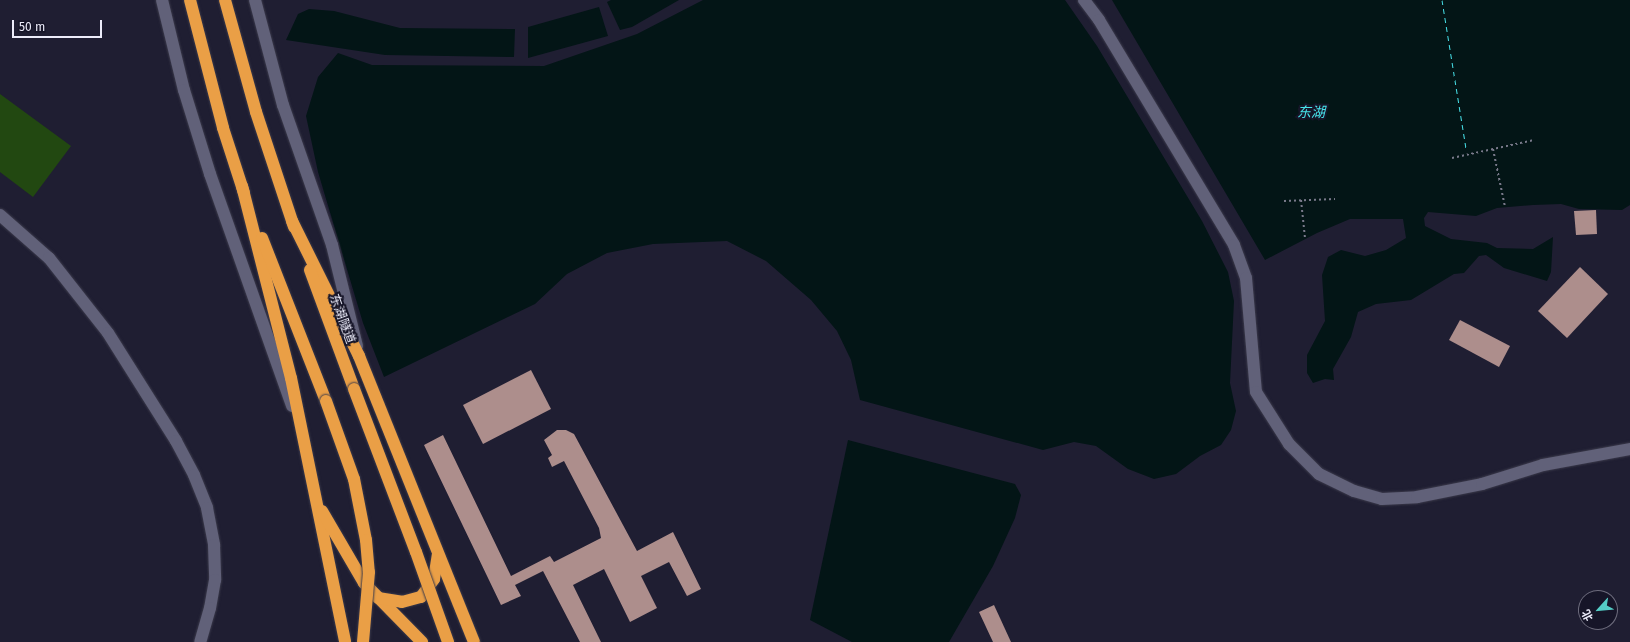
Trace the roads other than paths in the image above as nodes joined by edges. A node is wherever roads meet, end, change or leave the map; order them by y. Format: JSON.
{"nodes":[{"id":1,"x":162,"y":0,"type":"edge"},
{"id":2,"x":190,"y":0,"type":"edge"},
{"id":3,"x":225,"y":0,"type":"edge"},
{"id":4,"x":255,"y":0,"type":"edge"},
{"id":5,"x":1084,"y":0,"type":"edge"},
{"id":6,"x":242,"y":186,"type":"junction"},
{"id":7,"x":0,"y":215,"type":"edge"},
{"id":8,"x":292,"y":221,"type":"junction"},
{"id":9,"x":359,"y":356,"type":"junction"},
{"id":10,"x":303,"y":440,"type":"junction"},
{"id":11,"x":1630,"y":449,"type":"edge"},
{"id":12,"x":315,"y":500,"type":"junction"},
{"id":13,"x":438,"y":551,"type":"junction"},
{"id":14,"x":377,"y":597,"type":"junction"},
{"id":15,"x":200,"y":642,"type":"edge"},
{"id":16,"x":345,"y":642,"type":"edge"},
{"id":17,"x":363,"y":642,"type":"edge"},
{"id":18,"x":422,"y":642,"type":"edge"},
{"id":19,"x":448,"y":642,"type":"edge"},
{"id":20,"x":474,"y":642,"type":"edge"}],
"edges":[{"from":1,"to":10,"type":"street"},
{"from":2,"to":6,"type":"highway"},
{"from":3,"to":8,"type":"highway","name":"东湖隧道"},
{"from":4,"to":9,"type":"street"},
{"from":5,"to":11,"type":"street"},
{"from":6,"to":10,"type":"highway"},
{"from":6,"to":17,"type":"highway","bridge":true},
{"from":7,"to":15,"type":"street"},
{"from":8,"to":9,"type":"highway"},
{"from":8,"to":19,"type":"highway","name":"东湖隧道","bridge":true},
{"from":9,"to":13,"type":"highway"},
{"from":10,"to":12,"type":"highway"},
{"from":12,"to":14,"type":"highway"},
{"from":12,"to":16,"type":"highway"},
{"from":13,"to":14,"type":"highway"},
{"from":13,"to":20,"type":"highway"},
{"from":14,"to":18,"type":"highway"}]}
